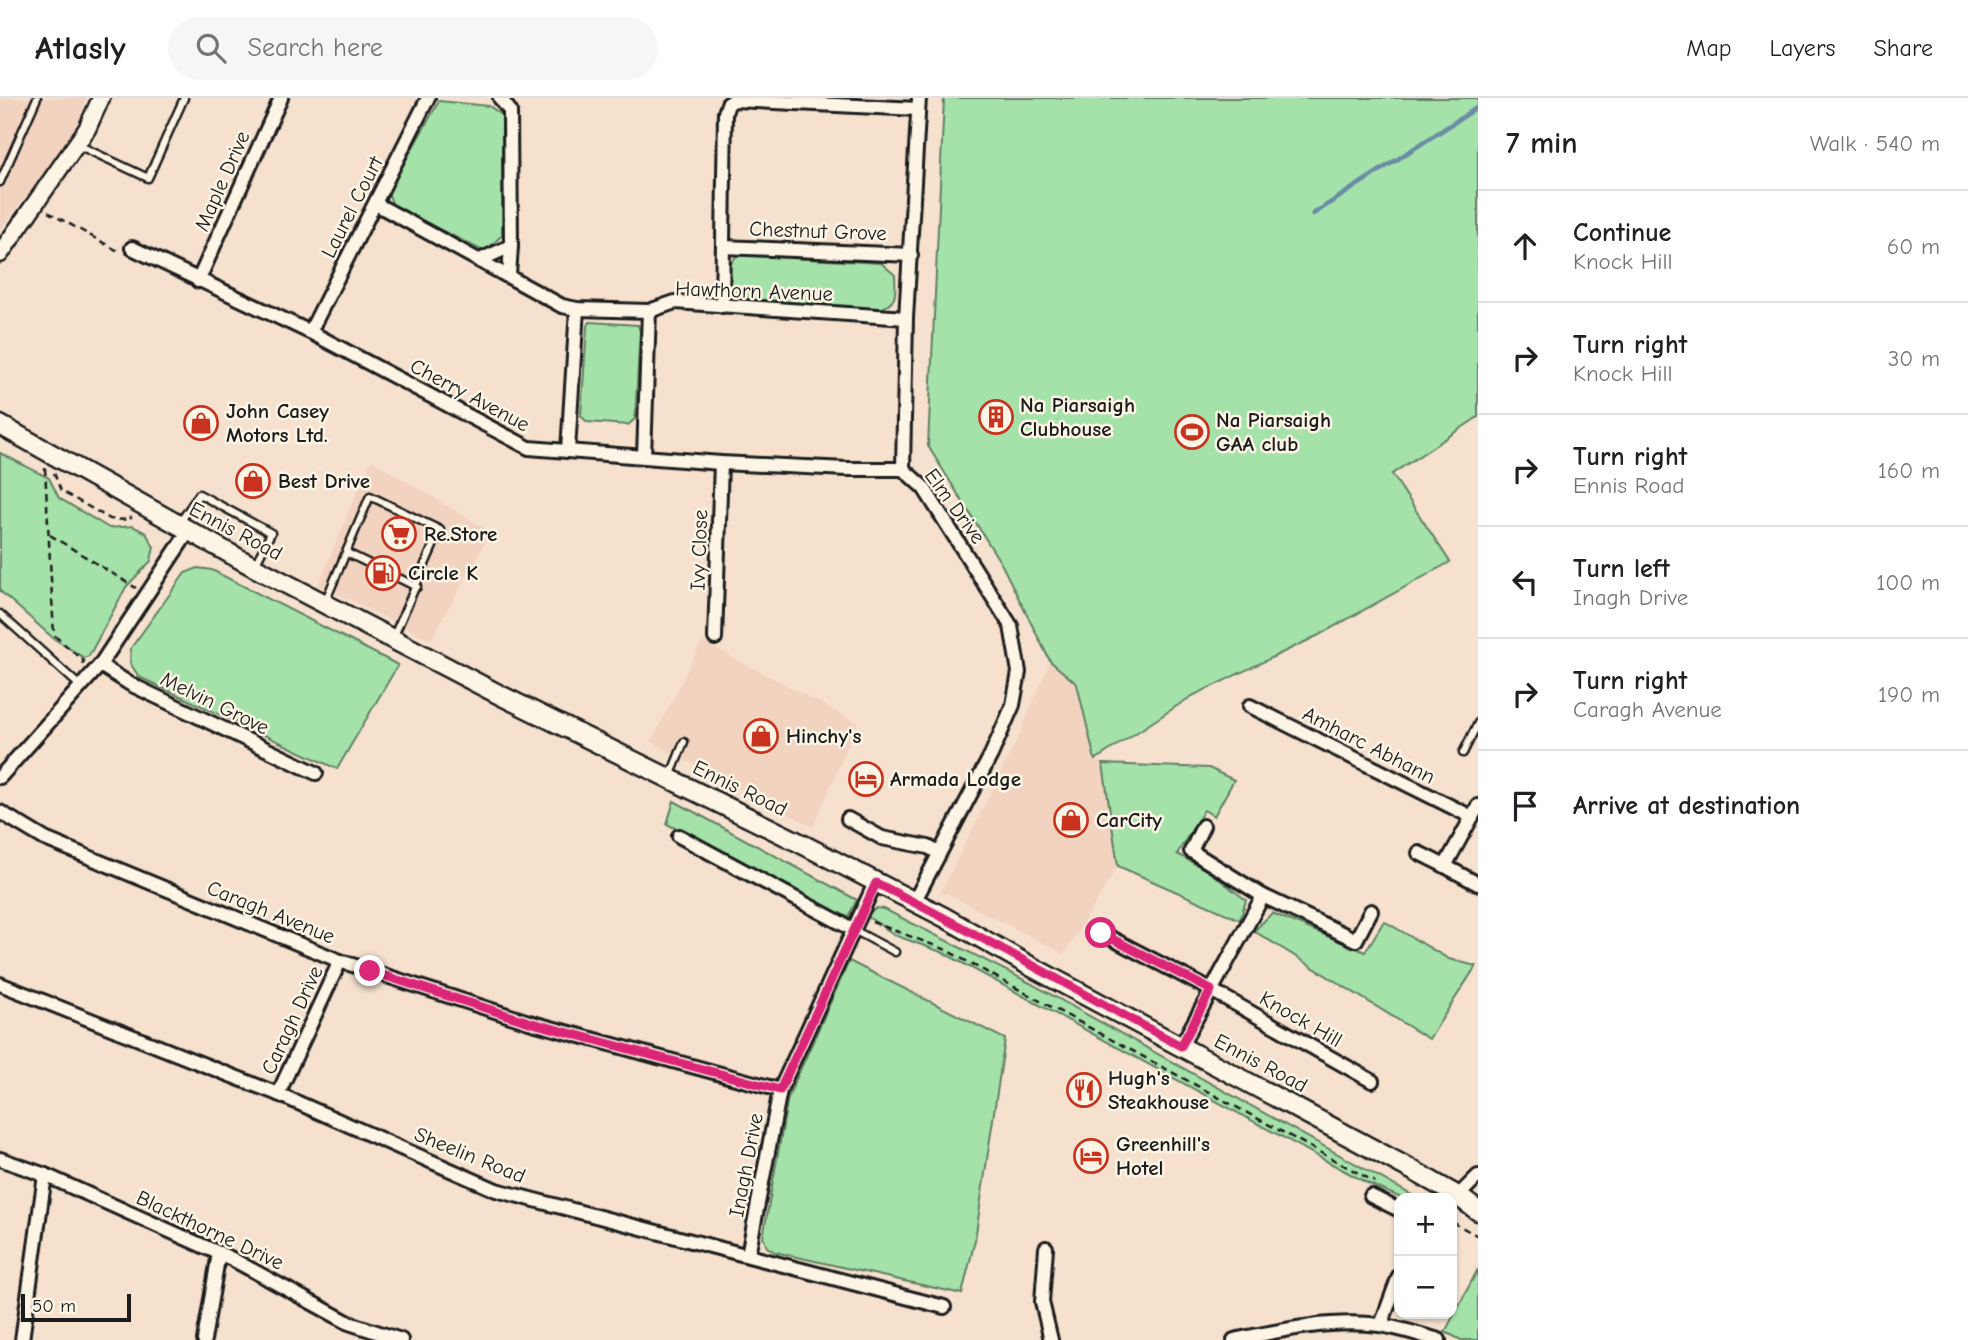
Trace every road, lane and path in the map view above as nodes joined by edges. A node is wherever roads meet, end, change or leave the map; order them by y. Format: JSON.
{"nodes":[{"id":1,"x":37,"y":98,"type":"edge"},
{"id":2,"x":102,"y":98,"type":"edge"},
{"id":3,"x":184,"y":98,"type":"edge"},
{"id":4,"x":281,"y":98,"type":"edge"},
{"id":5,"x":428,"y":98,"type":"edge"},
{"id":6,"x":500,"y":98,"type":"edge"},
{"id":7,"x":918,"y":103,"type":"edge"},
{"id":8,"x":76,"y":144,"type":"junction"},
{"id":9,"x":0,"y":181,"type":"edge"},
{"id":10,"x":35,"y":204,"type":"junction"},
{"id":11,"x":376,"y":204,"type":"junction"},
{"id":12,"x":511,"y":246,"type":"junction"},
{"id":13,"x":723,"y":247,"type":"junction"},
{"id":14,"x":132,"y":248,"type":"joint"},
{"id":15,"x":0,"y":254,"type":"edge"},
{"id":16,"x":911,"y":254,"type":"junction"},
{"id":17,"x":480,"y":260,"type":"junction"},
{"id":18,"x":509,"y":275,"type":"junction"},
{"id":19,"x":198,"y":281,"type":"junction"},
{"id":20,"x":722,"y":306,"type":"junction"},
{"id":21,"x":577,"y":309,"type":"junction"},
{"id":22,"x":649,"y":311,"type":"junction"},
{"id":23,"x":906,"y":318,"type":"junction"},
{"id":24,"x":310,"y":332,"type":"junction"},
{"id":25,"x":0,"y":425,"type":"edge"},
{"id":26,"x":568,"y":450,"type":"junction"},
{"id":27,"x":47,"y":452,"type":"junction"},
{"id":28,"x":644,"y":456,"type":"junction"},
{"id":29,"x":721,"y":463,"type":"junction"},
{"id":30,"x":903,"y":469,"type":"junction"},
{"id":31,"x":146,"y":507,"type":"junction"},
{"id":32,"x":183,"y":529,"type":"junction"},
{"id":33,"x":50,"y":535,"type":"junction"},
{"id":34,"x":346,"y":552,"type":"junction"},
{"id":35,"x":254,"y":567,"type":"junction"},
{"id":36,"x":417,"y":587,"type":"junction"},
{"id":37,"x":147,"y":595,"type":"junction"},
{"id":38,"x":324,"y":604,"type":"junction"},
{"id":39,"x":0,"y":614,"type":"edge"},
{"id":40,"x":715,"y":638,"type":"dead end"},
{"id":41,"x":392,"y":639,"type":"junction"},
{"id":42,"x":100,"y":665,"type":"junction"},
{"id":43,"x":75,"y":682,"type":"junction"},
{"id":44,"x":1250,"y":706,"type":"dead end"},
{"id":45,"x":1478,"y":723,"type":"edge"},
{"id":46,"x":684,"y":742,"type":"dead end"},
{"id":47,"x":1463,"y":753,"type":"dead end"},
{"id":48,"x":316,"y":773,"type":"dead end"},
{"id":49,"x":0,"y":777,"type":"edge"},
{"id":50,"x":670,"y":779,"type":"junction"},
{"id":51,"x":0,"y":812,"type":"edge"},
{"id":52,"x":1475,"y":812,"type":"edge"},
{"id":53,"x":848,"y":819,"type":"dead end"},
{"id":54,"x":1203,"y":825,"type":"dead end"},
{"id":55,"x":679,"y":836,"type":"dead end"},
{"id":56,"x":939,"y":853,"type":"junction"},
{"id":57,"x":1419,"y":853,"type":"dead end"},
{"id":58,"x":1445,"y":866,"type":"junction"},
{"id":59,"x":876,"y":883,"type":"junction"},
{"id":60,"x":1478,"y":884,"type":"edge"},
{"id":61,"x":1263,"y":896,"type":"junction"},
{"id":62,"x":914,"y":902,"type":"junction"},
{"id":63,"x":1371,"y":911,"type":"dead end"},
{"id":64,"x":860,"y":916,"type":"junction"},
{"id":65,"x":854,"y":930,"type":"junction"},
{"id":66,"x":1101,"y":933,"type":"dead end"},
{"id":67,"x":895,"y":952,"type":"dead end"},
{"id":68,"x":340,"y":961,"type":"junction"},
{"id":69,"x":0,"y":984,"type":"edge"},
{"id":70,"x":1211,"y":990,"type":"junction"},
{"id":71,"x":1181,"y":1046,"type":"junction"},
{"id":72,"x":1372,"y":1081,"type":"dead end"},
{"id":73,"x":780,"y":1090,"type":"junction"},
{"id":74,"x":278,"y":1094,"type":"junction"},
{"id":75,"x":0,"y":1159,"type":"edge"},
{"id":76,"x":45,"y":1175,"type":"junction"},
{"id":77,"x":1478,"y":1176,"type":"edge"},
{"id":78,"x":1384,"y":1187,"type":"dead end"},
{"id":79,"x":1371,"y":1196,"type":"dead end"},
{"id":80,"x":1458,"y":1196,"type":"junction"},
{"id":81,"x":1478,"y":1202,"type":"edge"},
{"id":82,"x":1394,"y":1208,"type":"edge"},
{"id":83,"x":1478,"y":1211,"type":"edge"},
{"id":84,"x":1457,"y":1225,"type":"edge"},
{"id":85,"x":1478,"y":1236,"type":"edge"},
{"id":86,"x":1046,"y":1248,"type":"dead end"},
{"id":87,"x":219,"y":1253,"type":"junction"},
{"id":88,"x":748,"y":1255,"type":"junction"},
{"id":89,"x":1394,"y":1290,"type":"edge"},
{"id":90,"x":944,"y":1307,"type":"dead end"},
{"id":91,"x":1381,"y":1325,"type":"junction"},
{"id":92,"x":387,"y":1338,"type":"edge"},
{"id":93,"x":22,"y":1340,"type":"edge"},
{"id":94,"x":204,"y":1340,"type":"edge"},
{"id":95,"x":401,"y":1340,"type":"edge"},
{"id":96,"x":1051,"y":1340,"type":"edge"},
{"id":97,"x":1234,"y":1340,"type":"edge"},
{"id":98,"x":1439,"y":1340,"type":"edge"}],
"edges":[{"from":1,"to":9,"type":"lane"},
{"from":2,"to":8,"type":"street"},
{"from":3,"to":8,"type":"lane"},
{"from":4,"to":19,"type":"street","name":"Maple Drive"},
{"from":5,"to":11,"type":"street","name":"Laurel Court"},
{"from":6,"to":12,"type":"street"},
{"from":7,"to":13,"type":"street","name":"Chestnut Grove"},
{"from":7,"to":16,"type":"street","name":"Elm Drive"},
{"from":8,"to":10,"type":"street"},
{"from":10,"to":14,"type":"path"},
{"from":10,"to":15,"type":"street"},
{"from":11,"to":17,"type":"street","name":"Hawthorn Avenue"},
{"from":11,"to":24,"type":"street","name":"Laurel Court"},
{"from":12,"to":17,"type":"street"},
{"from":12,"to":18,"type":"street"},
{"from":13,"to":16,"type":"street","name":"Chestnut Grove"},
{"from":13,"to":20,"type":"street","name":"Chestnut Grove"},
{"from":14,"to":19,"type":"street","name":"Cherry Avenue"},
{"from":16,"to":23,"type":"street","name":"Elm Drive"},
{"from":17,"to":18,"type":"street","name":"Hawthorn Avenue"},
{"from":18,"to":21,"type":"street","name":"Hawthorn Avenue"},
{"from":19,"to":24,"type":"street","name":"Cherry Avenue"},
{"from":20,"to":22,"type":"street","name":"Hawthorn Avenue"},
{"from":20,"to":23,"type":"street","name":"Hawthorn Avenue"},
{"from":21,"to":22,"type":"street","name":"Hawthorn Avenue"},
{"from":21,"to":26,"type":"street"},
{"from":22,"to":28,"type":"street"},
{"from":23,"to":30,"type":"street","name":"Elm Drive"},
{"from":24,"to":26,"type":"street","name":"Cherry Avenue"},
{"from":25,"to":27,"type":"main road","name":"Ennis Road"},
{"from":26,"to":28,"type":"street","name":"Cherry Avenue"},
{"from":27,"to":31,"type":"main road","name":"Ennis Road"},
{"from":27,"to":31,"type":"path"},
{"from":27,"to":33,"type":"path"},
{"from":28,"to":29,"type":"street","name":"Cherry Avenue"},
{"from":29,"to":30,"type":"street","name":"Cherry Avenue"},
{"from":29,"to":40,"type":"street","name":"Ivy Close"},
{"from":30,"to":56,"type":"street","name":"Elm Drive"},
{"from":31,"to":32,"type":"main road","name":"Ennis Road"},
{"from":32,"to":35,"type":"main road","name":"Ennis Road"},
{"from":32,"to":35,"type":"lane"},
{"from":32,"to":37,"type":"street"},
{"from":33,"to":37,"type":"path"},
{"from":33,"to":43,"type":"path"},
{"from":34,"to":36,"type":"lane"},
{"from":34,"to":36,"type":"lane"},
{"from":34,"to":38,"type":"lane"},
{"from":35,"to":38,"type":"main road","name":"Ennis Road"},
{"from":36,"to":41,"type":"lane"},
{"from":37,"to":42,"type":"street"},
{"from":38,"to":41,"type":"main road","name":"Ennis Road"},
{"from":39,"to":43,"type":"lane"},
{"from":41,"to":50,"type":"main road","name":"Ennis Road"},
{"from":42,"to":43,"type":"street"},
{"from":42,"to":48,"type":"street","name":"Melvin Grove"},
{"from":43,"to":49,"type":"street"},
{"from":44,"to":52,"type":"street","name":"Amharc Abhann"},
{"from":45,"to":47,"type":"lane"},
{"from":46,"to":50,"type":"lane"},
{"from":50,"to":59,"type":"main road","name":"Ennis Road"},
{"from":51,"to":68,"type":"street","name":"Caragh Avenue"},
{"from":52,"to":58,"type":"street","name":"Amharc Abhann"},
{"from":53,"to":56,"type":"street"},
{"from":54,"to":61,"type":"street"},
{"from":55,"to":65,"type":"street"},
{"from":56,"to":62,"type":"street","name":"Elm Drive"},
{"from":57,"to":58,"type":"street"},
{"from":58,"to":60,"type":"street"},
{"from":59,"to":62,"type":"main road","name":"Ennis Road"},
{"from":59,"to":64,"type":"street","name":"Inagh Drive"},
{"from":61,"to":63,"type":"street"},
{"from":61,"to":70,"type":"street"},
{"from":62,"to":71,"type":"main road","name":"Ennis Road"},
{"from":64,"to":65,"type":"street","name":"Inagh Drive"},
{"from":64,"to":78,"type":"path"},
{"from":65,"to":67,"type":"lane"},
{"from":65,"to":73,"type":"street","name":"Inagh Drive"},
{"from":66,"to":70,"type":"street","name":"Knock Hill"},
{"from":68,"to":73,"type":"street","name":"Caragh Avenue"},
{"from":68,"to":74,"type":"street","name":"Caragh Drive"},
{"from":69,"to":74,"type":"street","name":"Sheelin Road"},
{"from":70,"to":71,"type":"street"},
{"from":70,"to":72,"type":"street","name":"Knock Hill"},
{"from":71,"to":80,"type":"main road","name":"Ennis Road"},
{"from":73,"to":88,"type":"street","name":"Inagh Drive"},
{"from":74,"to":88,"type":"street","name":"Sheelin Road"},
{"from":75,"to":76,"type":"street","name":"Blackthorne Drive"},
{"from":76,"to":87,"type":"street","name":"Blackthorne Drive"},
{"from":76,"to":93,"type":"street"},
{"from":77,"to":80,"type":"street"},
{"from":79,"to":82,"type":"street"},
{"from":80,"to":81,"type":"main road","name":"Ennis Road"},
{"from":80,"to":83,"type":"main road","name":"Ennis Road"},
{"from":84,"to":85,"type":"path"},
{"from":86,"to":96,"type":"street"},
{"from":87,"to":92,"type":"street","name":"Blackthorne Drive"},
{"from":87,"to":94,"type":"street"},
{"from":88,"to":90,"type":"street","name":"Sheelin Road"},
{"from":89,"to":91,"type":"street"},
{"from":91,"to":97,"type":"street"},
{"from":91,"to":98,"type":"street"},
{"from":92,"to":95,"type":"street","name":"Blackthorne Drive"}]}
